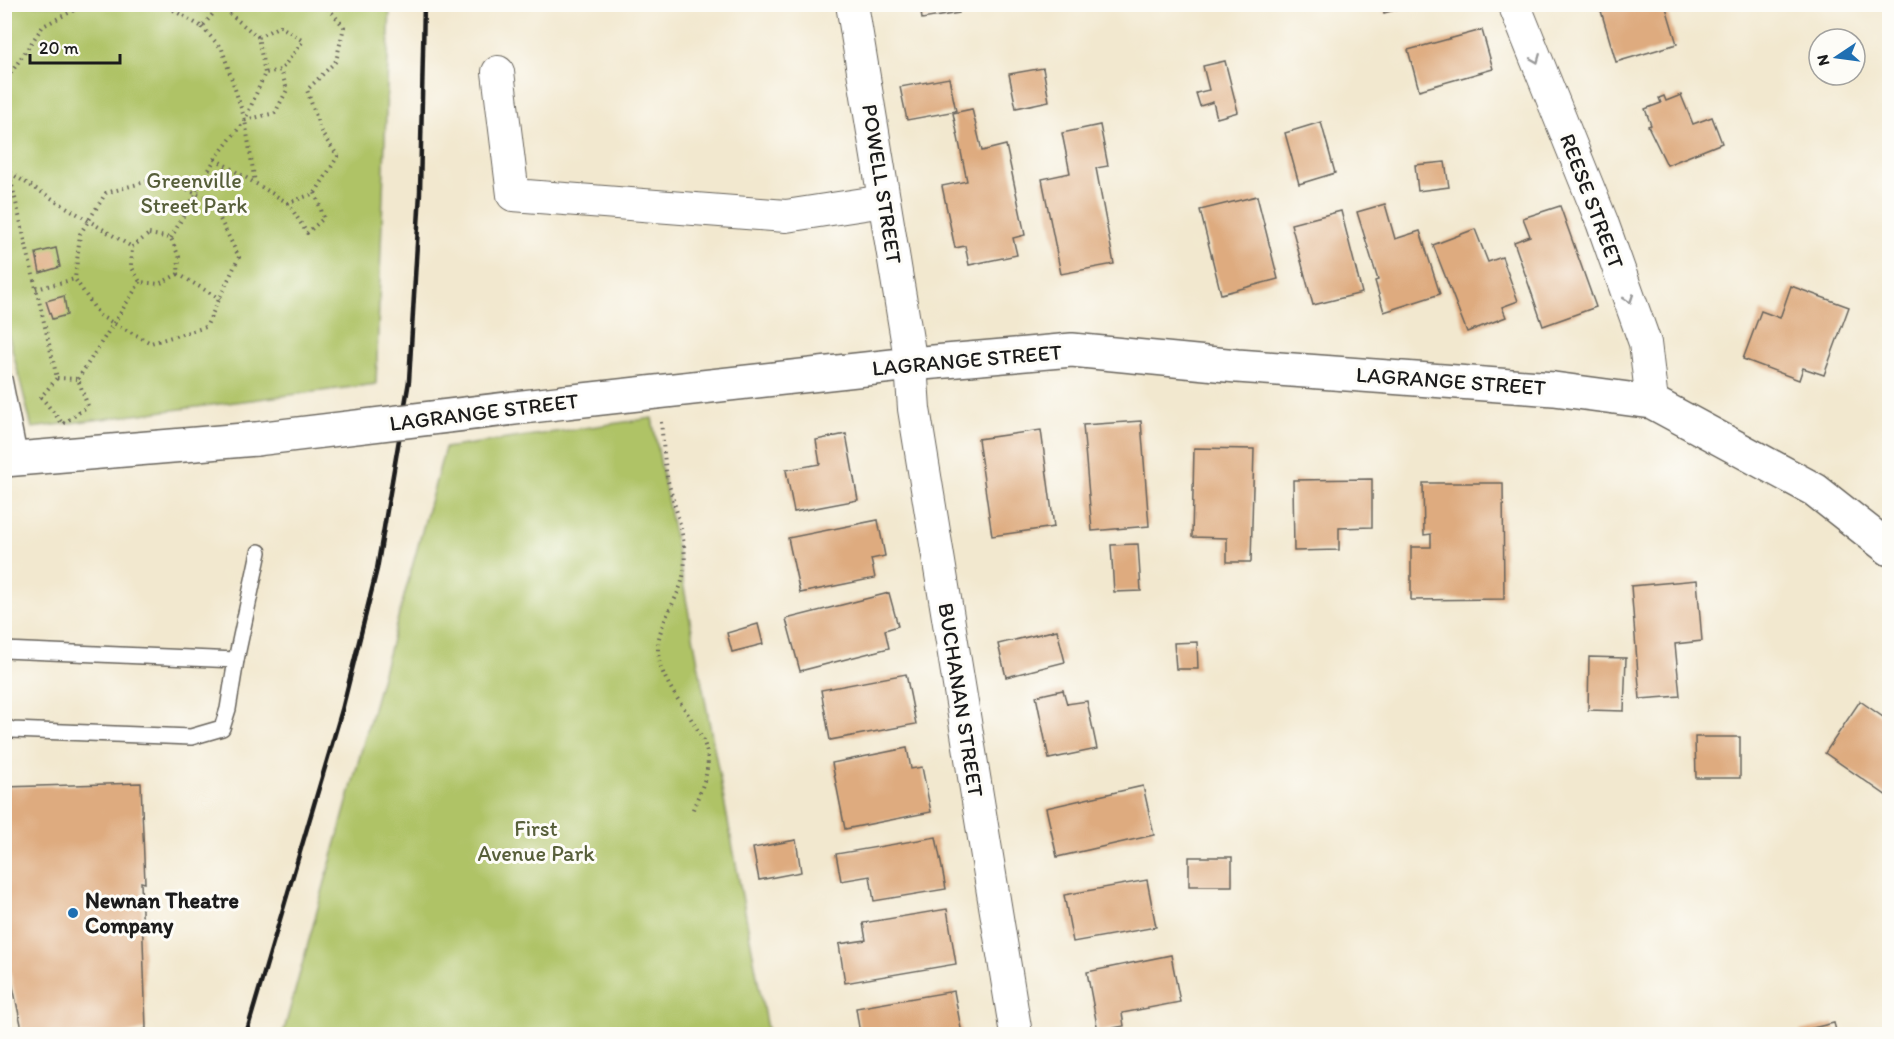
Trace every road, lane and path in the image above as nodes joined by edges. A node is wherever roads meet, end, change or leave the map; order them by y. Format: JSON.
{"nodes":[{"id":1,"x":86,"y":4,"type":"edge"},
{"id":2,"x":163,"y":4,"type":"edge"},
{"id":3,"x":325,"y":4,"type":"edge"},
{"id":4,"x":852,"y":4,"type":"edge"},
{"id":5,"x":1514,"y":4,"type":"edge"},
{"id":6,"x":220,"y":5,"type":"edge"},
{"id":7,"x":202,"y":27,"type":"junction"},
{"id":8,"x":258,"y":37,"type":"junction"},
{"id":9,"x":281,"y":70,"type":"junction"},
{"id":10,"x":498,"y":72,"type":"dead end"},
{"id":11,"x":265,"y":73,"type":"junction"},
{"id":12,"x":4,"y":82,"type":"edge"},
{"id":13,"x":244,"y":120,"type":"junction"},
{"id":14,"x":4,"y":151,"type":"edge"},
{"id":15,"x":215,"y":159,"type":"junction"},
{"id":16,"x":9,"y":172,"type":"junction"},
{"id":17,"x":255,"y":183,"type":"junction"},
{"id":18,"x":196,"y":193,"type":"junction"},
{"id":19,"x":315,"y":193,"type":"junction"},
{"id":20,"x":884,"y":201,"type":"junction"},
{"id":21,"x":288,"y":203,"type":"junction"},
{"id":22,"x":89,"y":220,"type":"junction"},
{"id":23,"x":171,"y":238,"type":"junction"},
{"id":24,"x":132,"y":247,"type":"junction"},
{"id":25,"x":178,"y":274,"type":"junction"},
{"id":26,"x":75,"y":279,"type":"junction"},
{"id":27,"x":140,"y":282,"type":"junction"},
{"id":28,"x":36,"y":289,"type":"junction"},
{"id":29,"x":220,"y":298,"type":"junction"},
{"id":30,"x":114,"y":323,"type":"junction"},
{"id":31,"x":911,"y":364,"type":"junction"},
{"id":32,"x":57,"y":378,"type":"junction"},
{"id":33,"x":4,"y":379,"type":"edge"},
{"id":34,"x":78,"y":380,"type":"junction"},
{"id":35,"x":662,"y":391,"type":"junction"},
{"id":36,"x":1652,"y":402,"type":"junction"},
{"id":37,"x":12,"y":459,"type":"edge"},
{"id":38,"x":1890,"y":549,"type":"edge"},
{"id":39,"x":259,"y":552,"type":"dead end"},
{"id":40,"x":4,"y":651,"type":"edge"},
{"id":41,"x":236,"y":660,"type":"junction"},
{"id":42,"x":4,"y":726,"type":"edge"},
{"id":43,"x":692,"y":812,"type":"dead end"},
{"id":44,"x":1016,"y":1035,"type":"edge"}],
"edges":[{"from":1,"to":12,"type":"path"},
{"from":2,"to":7,"type":"path"},
{"from":3,"to":19,"type":"path"},
{"from":4,"to":20,"type":"street","name":"POWELL STREET"},
{"from":5,"to":36,"type":"street","name":"REESE STREET","one_way":true},
{"from":6,"to":7,"type":"path"},
{"from":6,"to":8,"type":"path"},
{"from":7,"to":13,"type":"path"},
{"from":8,"to":9,"type":"path"},
{"from":8,"to":11,"type":"path"},
{"from":9,"to":11,"type":"path"},
{"from":9,"to":13,"type":"path"},
{"from":10,"to":20,"type":"street"},
{"from":11,"to":13,"type":"path"},
{"from":13,"to":15,"type":"path"},
{"from":13,"to":17,"type":"path"},
{"from":14,"to":16,"type":"path"},
{"from":15,"to":17,"type":"path"},
{"from":15,"to":18,"type":"path"},
{"from":16,"to":22,"type":"path"},
{"from":16,"to":28,"type":"path"},
{"from":17,"to":21,"type":"path"},
{"from":18,"to":22,"type":"path"},
{"from":18,"to":23,"type":"path"},
{"from":18,"to":29,"type":"path"},
{"from":19,"to":21,"type":"path"},
{"from":19,"to":21,"type":"path"},
{"from":20,"to":31,"type":"street","name":"POWELL STREET"},
{"from":22,"to":24,"type":"path"},
{"from":22,"to":26,"type":"path"},
{"from":23,"to":24,"type":"path"},
{"from":23,"to":25,"type":"path"},
{"from":24,"to":27,"type":"path"},
{"from":25,"to":27,"type":"path"},
{"from":25,"to":29,"type":"path"},
{"from":26,"to":28,"type":"path"},
{"from":26,"to":30,"type":"path"},
{"from":27,"to":30,"type":"path"},
{"from":28,"to":32,"type":"path"},
{"from":29,"to":30,"type":"path"},
{"from":30,"to":34,"type":"path"},
{"from":31,"to":35,"type":"street","name":"LAGRANGE STREET"},
{"from":31,"to":36,"type":"street","name":"LAGRANGE STREET"},
{"from":31,"to":44,"type":"street","name":"BUCHANAN STREET"},
{"from":32,"to":34,"type":"path"},
{"from":32,"to":34,"type":"path"},
{"from":33,"to":37,"type":"lane"},
{"from":35,"to":37,"type":"street","name":"LAGRANGE STREET","bridge":true},
{"from":35,"to":43,"type":"path"},
{"from":36,"to":38,"type":"street","name":"LAGRANGE STREET"},
{"from":39,"to":41,"type":"lane"},
{"from":40,"to":41,"type":"lane"},
{"from":41,"to":42,"type":"lane"}]}
